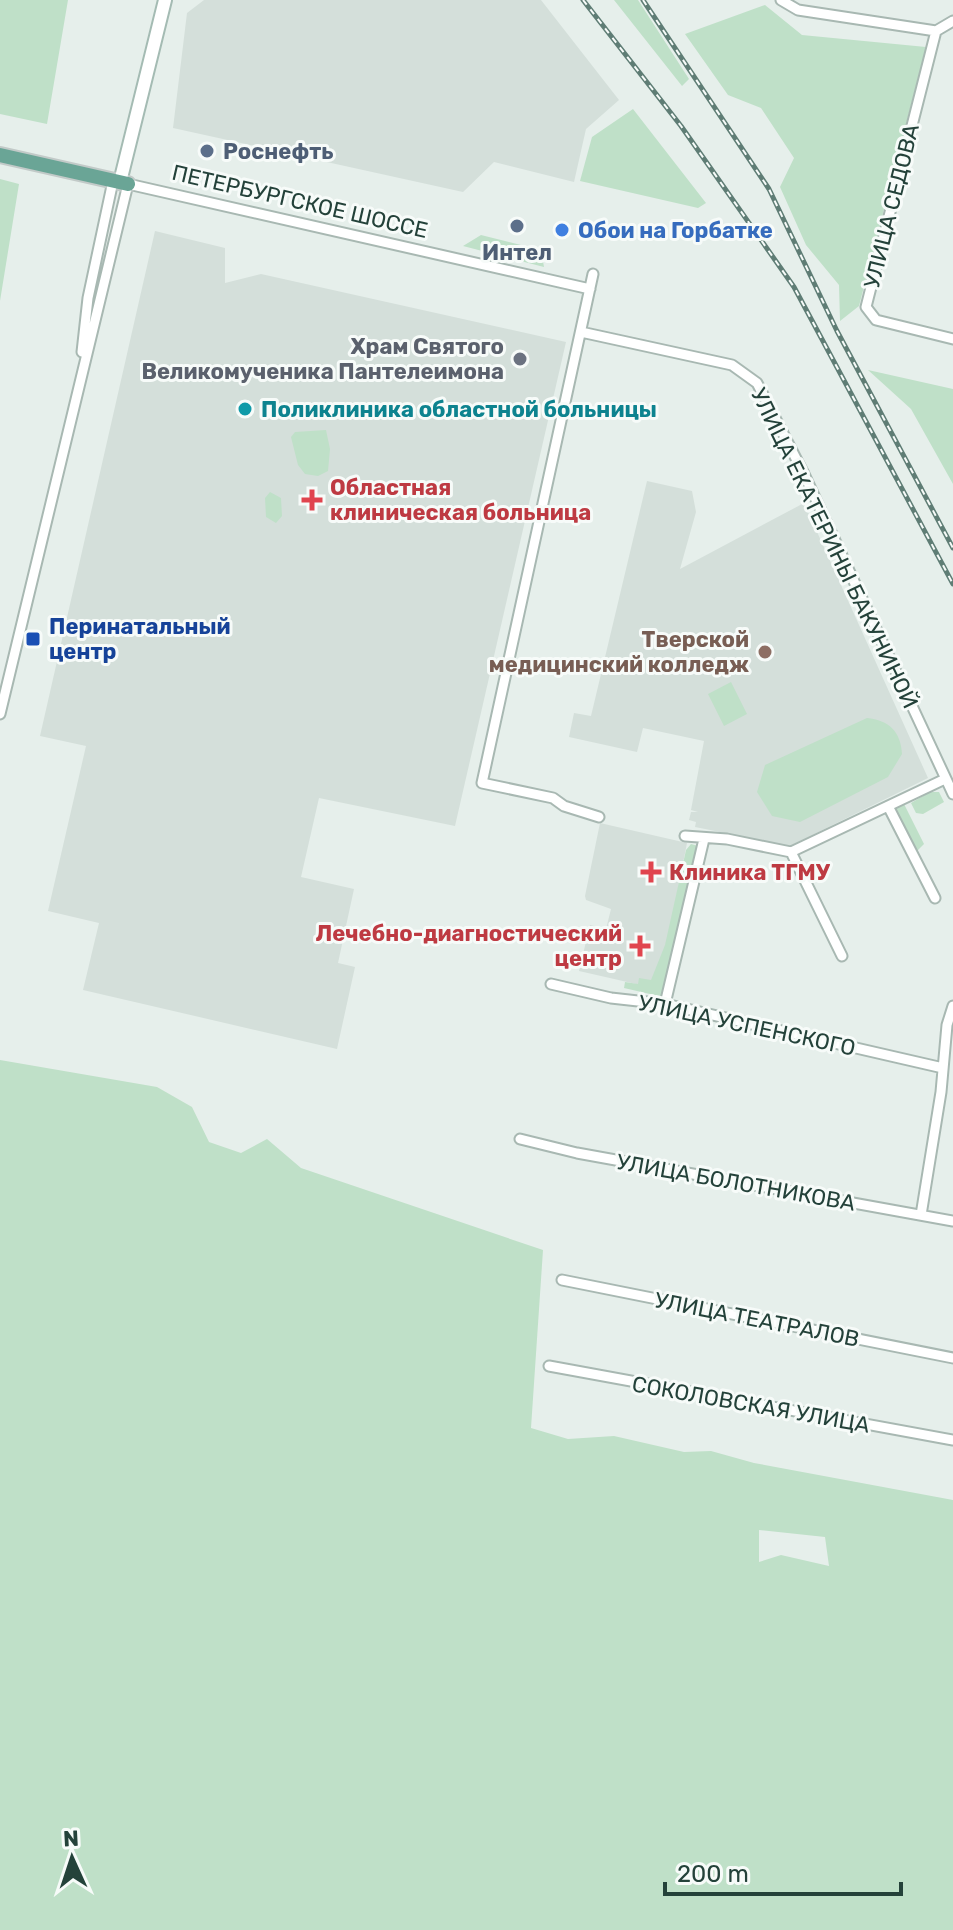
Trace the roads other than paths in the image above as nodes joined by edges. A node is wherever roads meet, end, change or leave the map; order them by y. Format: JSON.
{"nodes":[{"id":1,"x":165,"y":0,"type":"edge"},
{"id":2,"x":781,"y":0,"type":"edge"},
{"id":3,"x":953,"y":21,"type":"edge"},
{"id":4,"x":936,"y":31,"type":"junction"},
{"id":5,"x":0,"y":155,"type":"edge"},
{"id":6,"x":120,"y":182,"type":"junction"},
{"id":7,"x":593,"y":274,"type":"dead end"},
{"id":8,"x":590,"y":289,"type":"junction"},
{"id":9,"x":581,"y":332,"type":"junction"},
{"id":10,"x":953,"y":339,"type":"edge"},
{"id":11,"x":81,"y":368,"type":"junction"},
{"id":12,"x":0,"y":714,"type":"edge"},
{"id":13,"x":945,"y":779,"type":"junction"},
{"id":14,"x":953,"y":794,"type":"edge"},
{"id":15,"x":888,"y":806,"type":"junction"},
{"id":16,"x":599,"y":817,"type":"dead end"},
{"id":17,"x":685,"y":836,"type":"dead end"},
{"id":18,"x":704,"y":839,"type":"junction"},
{"id":19,"x":791,"y":852,"type":"junction"},
{"id":20,"x":935,"y":898,"type":"dead end"},
{"id":21,"x":842,"y":956,"type":"dead end"},
{"id":22,"x":551,"y":984,"type":"dead end"},
{"id":23,"x":665,"y":1004,"type":"junction"},
{"id":24,"x":953,"y":1006,"type":"edge"},
{"id":25,"x":943,"y":1068,"type":"junction"},
{"id":26,"x":520,"y":1139,"type":"dead end"},
{"id":27,"x":921,"y":1215,"type":"junction"},
{"id":28,"x":953,"y":1221,"type":"edge"},
{"id":29,"x":562,"y":1280,"type":"dead end"},
{"id":30,"x":953,"y":1358,"type":"edge"},
{"id":31,"x":549,"y":1366,"type":"dead end"},
{"id":32,"x":953,"y":1440,"type":"edge"}],
"edges":[{"from":1,"to":6,"type":"main road"},
{"from":2,"to":4,"type":"street"},
{"from":3,"to":4,"type":"street"},
{"from":4,"to":10,"type":"street","name":"УЛИЦА СЕДОВА"},
{"from":5,"to":6,"type":"main road","name":"ПЕТЕРБУРГСКОЕ ШОССЕ"},
{"from":6,"to":8,"type":"street","name":"ПЕТЕРБУРГСКОЕ ШОССЕ"},
{"from":6,"to":11,"type":"street"},
{"from":6,"to":11,"type":"street"},
{"from":7,"to":8,"type":"street"},
{"from":8,"to":9,"type":"street"},
{"from":9,"to":13,"type":"street","name":"УЛИЦА ЕКАТЕРИНЫ БАКУНИНОЙ"},
{"from":9,"to":16,"type":"street"},
{"from":11,"to":12,"type":"street"},
{"from":13,"to":14,"type":"street","name":"УЛИЦА ЕКАТЕРИНЫ БАКУНИНОЙ"},
{"from":13,"to":15,"type":"street"},
{"from":15,"to":19,"type":"street"},
{"from":15,"to":20,"type":"street"},
{"from":17,"to":18,"type":"street"},
{"from":18,"to":19,"type":"street"},
{"from":18,"to":23,"type":"street"},
{"from":19,"to":21,"type":"street"},
{"from":22,"to":23,"type":"street","name":"УЛИЦА УСПЕНСКОГО"},
{"from":23,"to":25,"type":"street","name":"УЛИЦА УСПЕНСКОГО"},
{"from":24,"to":25,"type":"street"},
{"from":25,"to":27,"type":"street"},
{"from":26,"to":27,"type":"street","name":"УЛИЦА БОЛОТНИКОВА"},
{"from":27,"to":28,"type":"street","name":"УЛИЦА БОЛОТНИКОВА"},
{"from":29,"to":30,"type":"street","name":"УЛИЦА ТЕАТРАЛОВ"},
{"from":31,"to":32,"type":"street","name":"СОКОЛОВСКАЯ УЛИЦА"}]}
